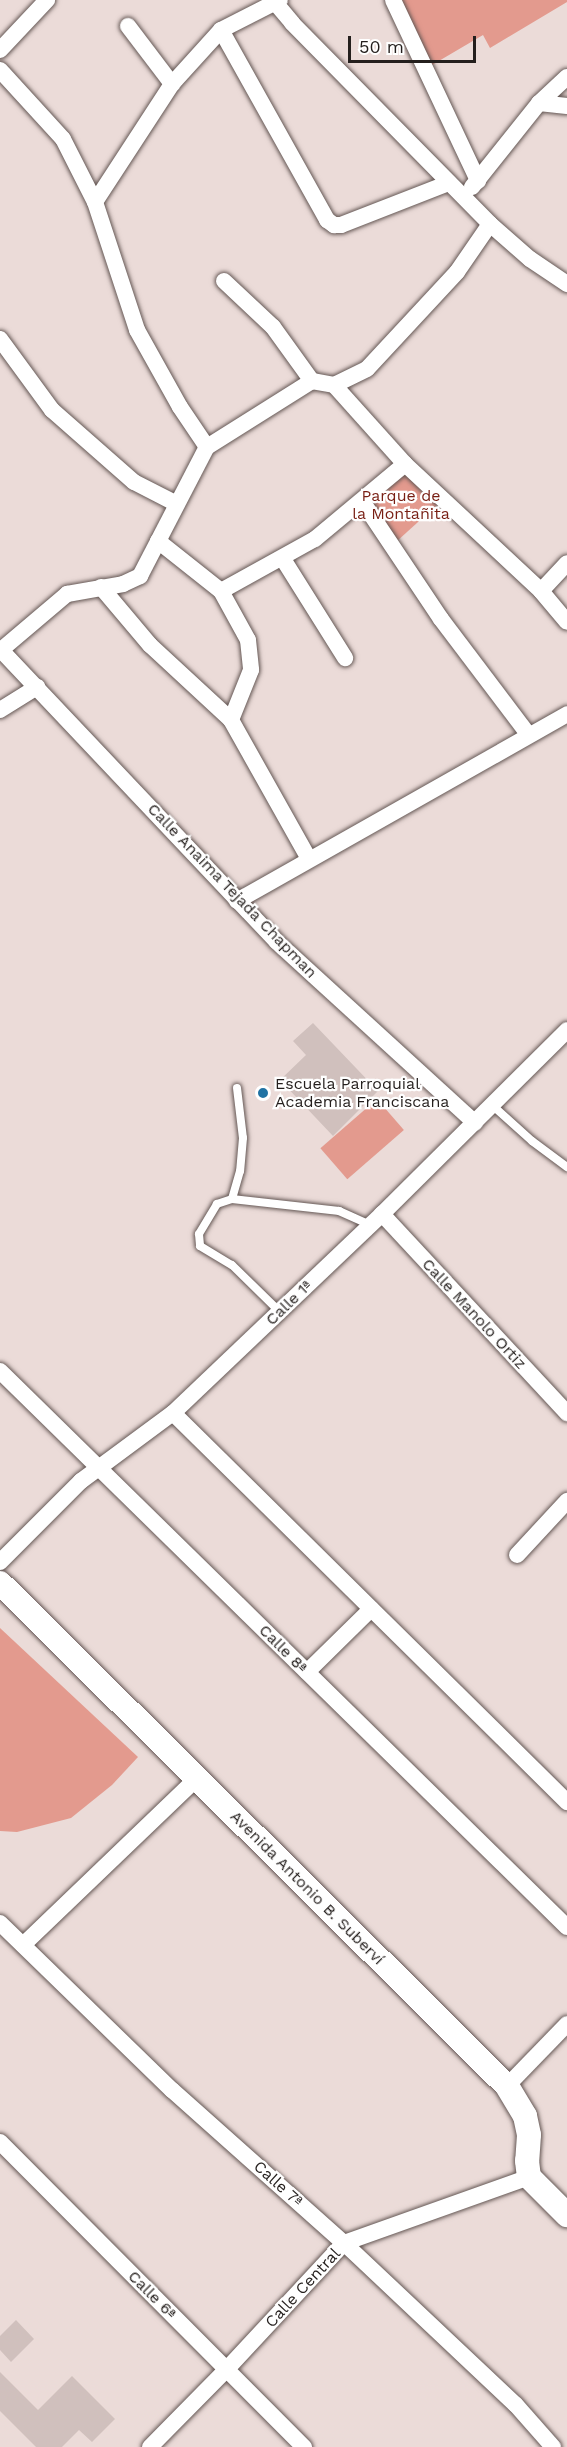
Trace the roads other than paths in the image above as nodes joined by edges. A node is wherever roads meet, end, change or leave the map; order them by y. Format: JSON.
{"nodes":[{"id":1,"x":47,"y":0,"type":"edge"},
{"id":2,"x":393,"y":0,"type":"edge"},
{"id":3,"x":276,"y":1,"type":"edge"},
{"id":4,"x":128,"y":26,"type":"dead end"},
{"id":5,"x":221,"y":30,"type":"junction"},
{"id":6,"x":0,"y":50,"type":"edge"},
{"id":7,"x":0,"y":70,"type":"edge"},
{"id":8,"x":567,"y":77,"type":"edge"},
{"id":9,"x":172,"y":84,"type":"junction"},
{"id":10,"x":539,"y":103,"type":"junction"},
{"id":11,"x":567,"y":106,"type":"edge"},
{"id":12,"x":478,"y":181,"type":"junction"},
{"id":13,"x":450,"y":183,"type":"junction"},
{"id":14,"x":463,"y":196,"type":"junction"},
{"id":15,"x":95,"y":202,"type":"junction"},
{"id":16,"x":490,"y":224,"type":"junction"},
{"id":17,"x":224,"y":281,"type":"dead end"},
{"id":18,"x":567,"y":284,"type":"edge"},
{"id":19,"x":0,"y":339,"type":"edge"},
{"id":20,"x":312,"y":381,"type":"junction"},
{"id":21,"x":334,"y":385,"type":"junction"},
{"id":22,"x":207,"y":447,"type":"junction"},
{"id":23,"x":405,"y":464,"type":"junction"},
{"id":24,"x":362,"y":501,"type":"junction"},
{"id":25,"x":177,"y":504,"type":"junction"},
{"id":26,"x":158,"y":541,"type":"junction"},
{"id":27,"x":283,"y":559,"type":"junction"},
{"id":28,"x":567,"y":563,"type":"edge"},
{"id":29,"x":101,"y":587,"type":"junction"},
{"id":30,"x":221,"y":591,"type":"junction"},
{"id":31,"x":541,"y":591,"type":"junction"},
{"id":32,"x":565,"y":616,"type":"edge"},
{"id":33,"x":0,"y":649,"type":"edge"},
{"id":34,"x":345,"y":658,"type":"dead end"},
{"id":35,"x":38,"y":687,"type":"junction"},
{"id":36,"x":0,"y":710,"type":"edge"},
{"id":37,"x":567,"y":714,"type":"edge"},
{"id":38,"x":231,"y":720,"type":"junction"},
{"id":39,"x":528,"y":734,"type":"junction"},
{"id":40,"x":309,"y":859,"type":"junction"},
{"id":41,"x":237,"y":901,"type":"junction"},
{"id":42,"x":567,"y":1030,"type":"edge"},
{"id":43,"x":237,"y":1088,"type":"dead end"},
{"id":44,"x":492,"y":1105,"type":"junction"},
{"id":45,"x":475,"y":1123,"type":"junction"},
{"id":46,"x":567,"y":1167,"type":"edge"},
{"id":47,"x":232,"y":1199,"type":"junction"},
{"id":48,"x":376,"y":1220,"type":"junction"},
{"id":49,"x":280,"y":1312,"type":"junction"},
{"id":50,"x":0,"y":1371,"type":"edge"},
{"id":51,"x":173,"y":1413,"type":"junction"},
{"id":52,"x":567,"y":1413,"type":"edge"},
{"id":53,"x":99,"y":1468,"type":"junction"},
{"id":54,"x":567,"y":1501,"type":"edge"},
{"id":55,"x":517,"y":1555,"type":"dead end"},
{"id":56,"x":0,"y":1562,"type":"edge"},
{"id":57,"x":0,"y":1583,"type":"edge"},
{"id":58,"x":371,"y":1609,"type":"junction"},
{"id":59,"x":307,"y":1672,"type":"junction"},
{"id":60,"x":196,"y":1779,"type":"junction"},
{"id":61,"x":567,"y":1802,"type":"edge"},
{"id":62,"x":0,"y":1923,"type":"edge"},
{"id":63,"x":567,"y":1927,"type":"edge"},
{"id":64,"x":22,"y":1945,"type":"junction"},
{"id":65,"x":567,"y":2024,"type":"edge"},
{"id":66,"x":507,"y":2086,"type":"junction"},
{"id":67,"x":0,"y":2142,"type":"edge"},
{"id":68,"x":529,"y":2177,"type":"junction"},
{"id":69,"x":567,"y":2216,"type":"edge"},
{"id":70,"x":344,"y":2243,"type":"junction"},
{"id":71,"x":226,"y":2370,"type":"junction"},
{"id":72,"x":150,"y":2447,"type":"edge"},
{"id":73,"x":304,"y":2447,"type":"edge"},
{"id":74,"x":553,"y":2447,"type":"edge"}],
"edges":[{"from":1,"to":6,"type":"street"},
{"from":2,"to":12,"type":"street"},
{"from":3,"to":5,"type":"street"},
{"from":3,"to":13,"type":"street"},
{"from":4,"to":9,"type":"street"},
{"from":5,"to":9,"type":"street"},
{"from":5,"to":13,"type":"street"},
{"from":7,"to":15,"type":"street"},
{"from":8,"to":10,"type":"street"},
{"from":9,"to":15,"type":"street"},
{"from":10,"to":11,"type":"street"},
{"from":10,"to":12,"type":"street"},
{"from":12,"to":14,"type":"street"},
{"from":13,"to":14,"type":"street"},
{"from":14,"to":16,"type":"street"},
{"from":15,"to":22,"type":"street"},
{"from":16,"to":18,"type":"street"},
{"from":16,"to":21,"type":"street"},
{"from":17,"to":20,"type":"street"},
{"from":19,"to":25,"type":"street"},
{"from":20,"to":21,"type":"street"},
{"from":20,"to":22,"type":"street"},
{"from":21,"to":23,"type":"street"},
{"from":22,"to":25,"type":"street"},
{"from":23,"to":24,"type":"street"},
{"from":23,"to":31,"type":"street"},
{"from":24,"to":27,"type":"street"},
{"from":24,"to":39,"type":"street"},
{"from":25,"to":26,"type":"street"},
{"from":26,"to":29,"type":"street"},
{"from":26,"to":30,"type":"street"},
{"from":27,"to":30,"type":"street"},
{"from":27,"to":34,"type":"street"},
{"from":28,"to":31,"type":"street"},
{"from":29,"to":33,"type":"street"},
{"from":29,"to":38,"type":"street"},
{"from":30,"to":38,"type":"street"},
{"from":31,"to":32,"type":"street"},
{"from":33,"to":35,"type":"street","name":"Calle Anaima Tejada Chapman"},
{"from":35,"to":36,"type":"street"},
{"from":35,"to":41,"type":"street","name":"Calle Anaima Tejada Chapman"},
{"from":37,"to":39,"type":"street"},
{"from":38,"to":40,"type":"street"},
{"from":39,"to":40,"type":"street"},
{"from":40,"to":41,"type":"street"},
{"from":41,"to":45,"type":"street","name":"Calle Anaima Tejada Chapman"},
{"from":42,"to":44,"type":"street","name":"Calle 1ª"},
{"from":43,"to":47,"type":"lane"},
{"from":44,"to":45,"type":"street","name":"Calle 1ª"},
{"from":44,"to":46,"type":"lane"},
{"from":45,"to":48,"type":"street","name":"Calle 1ª"},
{"from":47,"to":48,"type":"lane"},
{"from":47,"to":49,"type":"lane"},
{"from":48,"to":49,"type":"street","name":"Calle 1ª"},
{"from":48,"to":52,"type":"street","name":"Calle Manolo Ortiz"},
{"from":49,"to":51,"type":"street","name":"Calle 1ª"},
{"from":50,"to":53,"type":"street","name":"Calle 8ª"},
{"from":51,"to":53,"type":"street","name":"Calle 1ª"},
{"from":51,"to":58,"type":"street"},
{"from":53,"to":56,"type":"street","name":"Calle 1ª"},
{"from":53,"to":59,"type":"street","name":"Calle 8ª"},
{"from":54,"to":55,"type":"street"},
{"from":57,"to":60,"type":"main road","name":"Avenida Antonio B. Suberví"},
{"from":58,"to":59,"type":"street"},
{"from":58,"to":61,"type":"street"},
{"from":59,"to":63,"type":"street","name":"Calle 8ª"},
{"from":60,"to":64,"type":"street"},
{"from":60,"to":66,"type":"main road","name":"Avenida Antonio B. Suberví"},
{"from":62,"to":64,"type":"street","name":"Calle 7ª"},
{"from":64,"to":70,"type":"street","name":"Calle 7ª"},
{"from":65,"to":66,"type":"street"},
{"from":66,"to":68,"type":"main road","name":"Avenida Antonio B. Suberví"},
{"from":67,"to":71,"type":"street","name":"Calle 6ª"},
{"from":68,"to":69,"type":"main road"},
{"from":68,"to":70,"type":"street","name":"Calle Central"},
{"from":70,"to":71,"type":"street","name":"Calle Central"},
{"from":70,"to":74,"type":"street","name":"Calle 7ª"},
{"from":71,"to":72,"type":"street","name":"Calle Central"},
{"from":71,"to":73,"type":"street","name":"Calle 6ª"}]}
